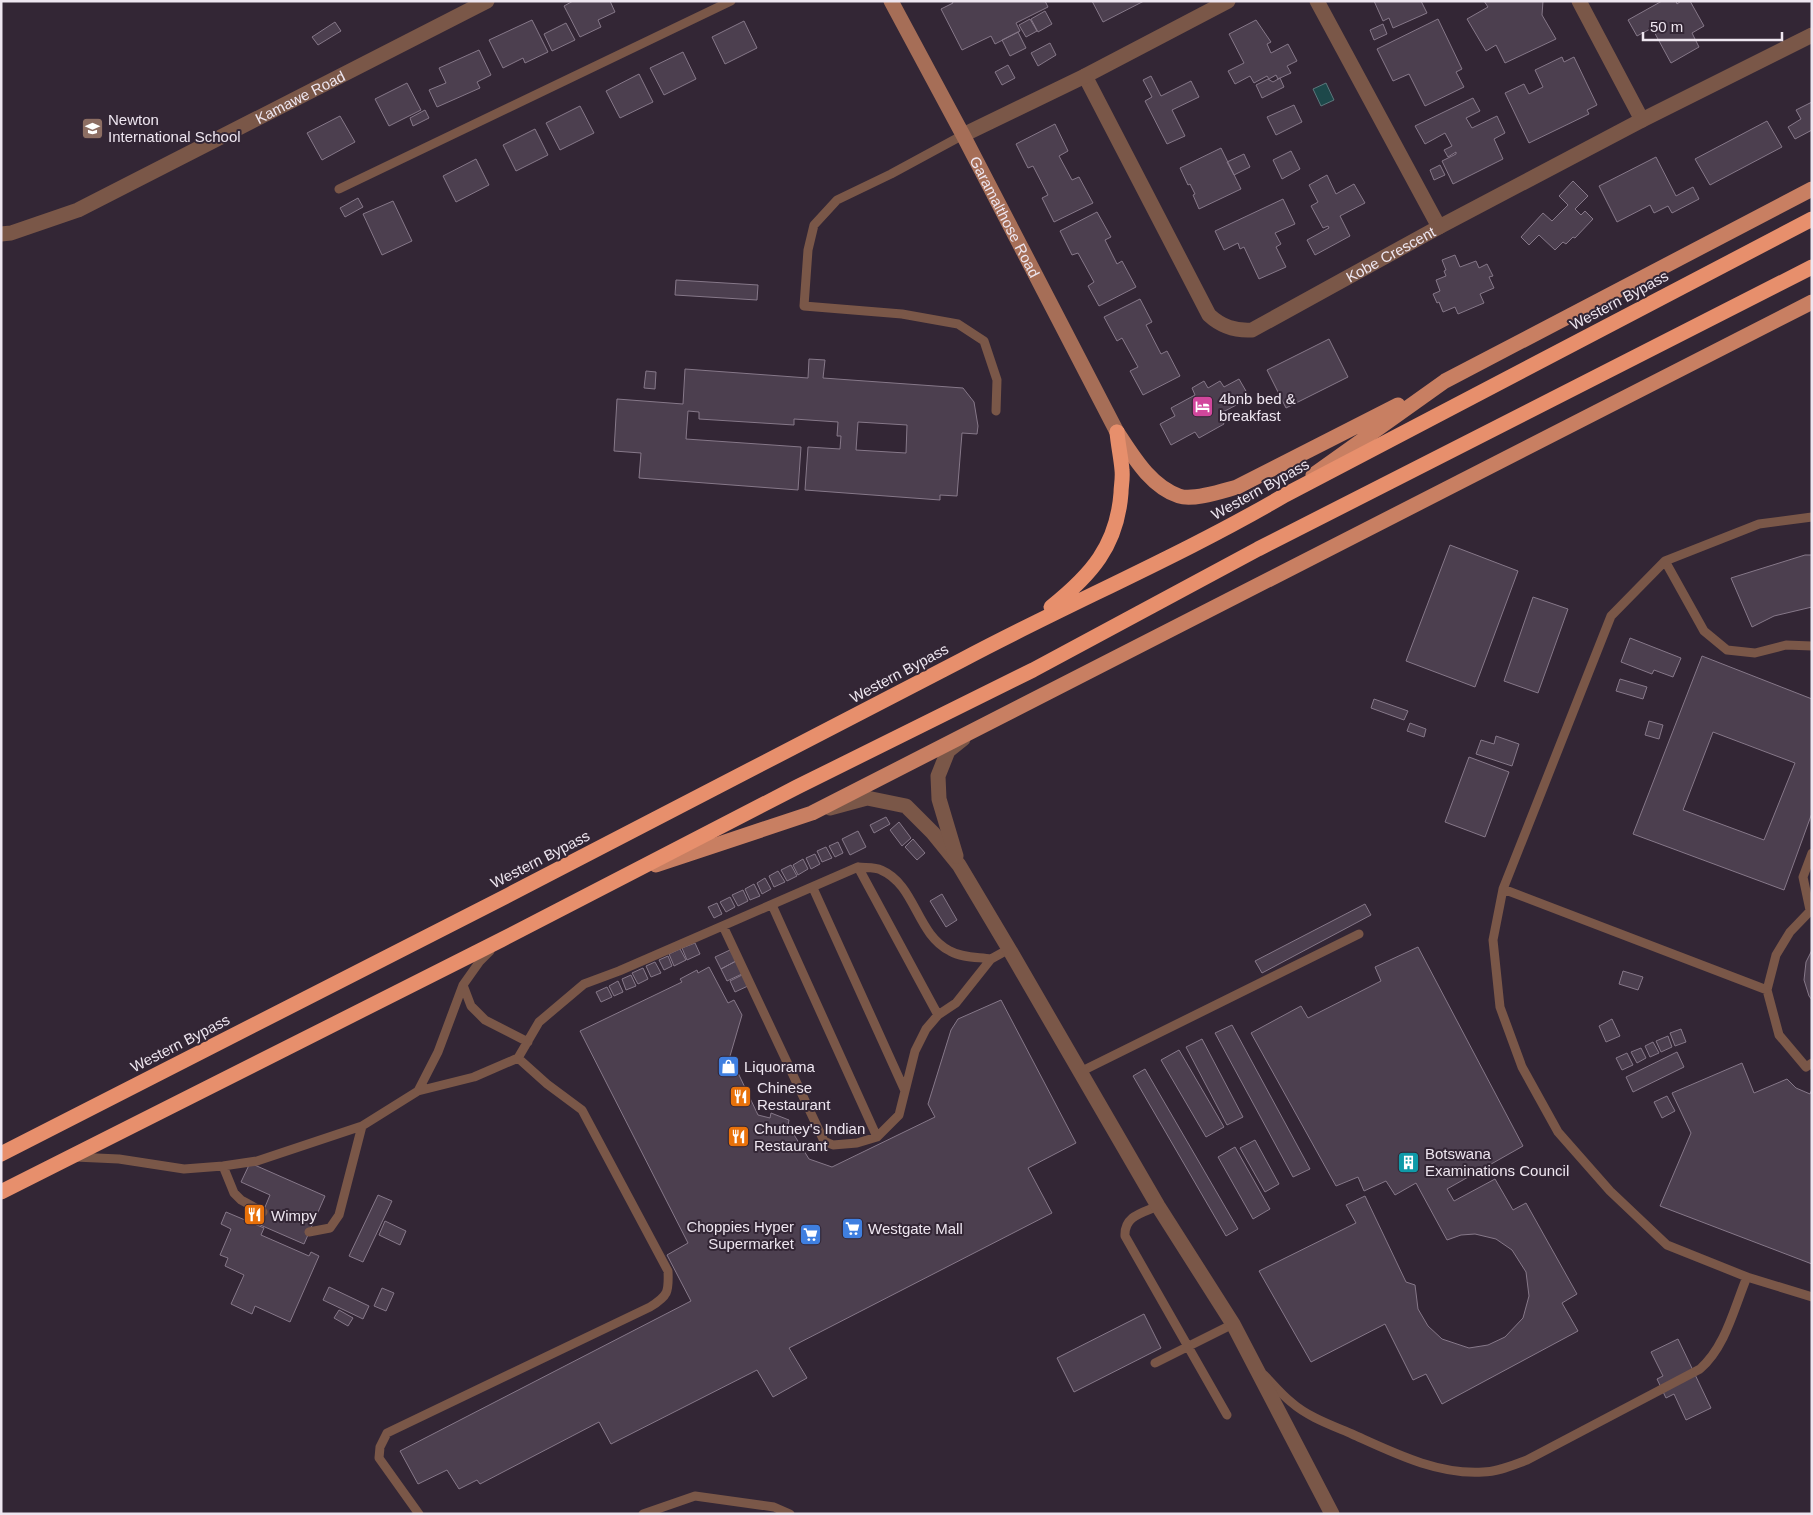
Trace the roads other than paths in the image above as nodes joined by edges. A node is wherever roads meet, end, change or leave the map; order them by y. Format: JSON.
{"nodes":[{"id":1,"x":487,"y":1,"type":"edge"},
{"id":2,"x":731,"y":1,"type":"edge"},
{"id":3,"x":891,"y":1,"type":"edge"},
{"id":4,"x":1228,"y":1,"type":"edge"},
{"id":5,"x":1317,"y":1,"type":"edge"},
{"id":6,"x":1579,"y":1,"type":"edge"},
{"id":7,"x":1198,"y":8,"type":"edge"},
{"id":8,"x":1812,"y":35,"type":"edge"},
{"id":9,"x":1085,"y":76,"type":"junction"},
{"id":10,"x":1642,"y":120,"type":"junction"},
{"id":11,"x":963,"y":135,"type":"junction"},
{"id":12,"x":339,"y":189,"type":"dead end"},
{"id":13,"x":1812,"y":189,"type":"edge"},
{"id":14,"x":1812,"y":219,"type":"edge"},
{"id":15,"x":1438,"y":227,"type":"junction"},
{"id":16,"x":1,"y":234,"type":"edge"},
{"id":17,"x":1812,"y":267,"type":"edge"},
{"id":18,"x":1812,"y":302,"type":"edge"},
{"id":19,"x":1445,"y":380,"type":"junction"},
{"id":20,"x":996,"y":411,"type":"dead end"},
{"id":21,"x":1117,"y":432,"type":"junction"},
{"id":22,"x":1285,"y":495,"type":"junction"},
{"id":23,"x":1812,"y":517,"type":"edge"},
{"id":24,"x":1665,"y":561,"type":"junction"},
{"id":25,"x":1031,"y":624,"type":"junction"},
{"id":26,"x":1812,"y":646,"type":"edge"},
{"id":27,"x":976,"y":729,"type":"junction"},
{"id":28,"x":812,"y":812,"type":"junction"},
{"id":29,"x":1812,"y":853,"type":"edge"},
{"id":30,"x":959,"y":865,"type":"junction"},
{"id":31,"x":858,"y":867,"type":"junction"},
{"id":32,"x":631,"y":873,"type":"junction"},
{"id":33,"x":813,"y":888,"type":"junction"},
{"id":34,"x":1503,"y":889,"type":"junction"},
{"id":35,"x":772,"y":905,"type":"junction"},
{"id":36,"x":1811,"y":909,"type":"edge"},
{"id":37,"x":723,"y":926,"type":"junction"},
{"id":38,"x":1359,"y":934,"type":"dead end"},
{"id":39,"x":501,"y":940,"type":"junction"},
{"id":40,"x":1009,"y":949,"type":"junction"},
{"id":41,"x":991,"y":959,"type":"junction"},
{"id":42,"x":462,"y":984,"type":"junction"},
{"id":43,"x":1767,"y":990,"type":"junction"},
{"id":44,"x":938,"y":1015,"type":"junction"},
{"id":45,"x":528,"y":1042,"type":"junction"},
{"id":46,"x":518,"y":1058,"type":"junction"},
{"id":47,"x":1812,"y":1063,"type":"edge"},
{"id":48,"x":1080,"y":1072,"type":"junction"},
{"id":49,"x":418,"y":1091,"type":"junction"},
{"id":50,"x":904,"y":1091,"type":"junction"},
{"id":51,"x":362,"y":1126,"type":"junction"},
{"id":52,"x":877,"y":1137,"type":"junction"},
{"id":53,"x":1,"y":1154,"type":"edge"},
{"id":54,"x":68,"y":1157,"type":"junction"},
{"id":55,"x":223,"y":1166,"type":"junction"},
{"id":56,"x":1,"y":1192,"type":"edge"},
{"id":57,"x":1158,"y":1206,"type":"junction"},
{"id":58,"x":263,"y":1212,"type":"dead end"},
{"id":59,"x":309,"y":1232,"type":"dead end"},
{"id":60,"x":1747,"y":1277,"type":"junction"},
{"id":61,"x":1812,"y":1297,"type":"edge"},
{"id":62,"x":1233,"y":1324,"type":"junction"},
{"id":63,"x":1188,"y":1347,"type":"junction"},
{"id":64,"x":1155,"y":1363,"type":"dead end"},
{"id":65,"x":1253,"y":1364,"type":"junction"},
{"id":66,"x":1227,"y":1415,"type":"dead end"},
{"id":67,"x":419,"y":1514,"type":"edge"},
{"id":68,"x":643,"y":1514,"type":"edge"},
{"id":69,"x":790,"y":1514,"type":"edge"},
{"id":70,"x":1332,"y":1514,"type":"edge"}],
"edges":[{"from":1,"to":16,"type":"street","name":"Kamawe Road"},
{"from":2,"to":12,"type":"lane"},
{"from":3,"to":11,"type":"street","name":"Garamalthose Road"},
{"from":4,"to":7,"type":"street"},
{"from":5,"to":15,"type":"street"},
{"from":6,"to":10,"type":"street"},
{"from":7,"to":9,"type":"street"},
{"from":8,"to":10,"type":"street","name":"Kobe Crescent"},
{"from":9,"to":11,"type":"street"},
{"from":9,"to":15,"type":"street","name":"Kobe Crescent"},
{"from":10,"to":15,"type":"street","name":"Kobe Crescent"},
{"from":11,"to":20,"type":"lane"},
{"from":11,"to":21,"type":"street","name":"Garamalthose Road"},
{"from":13,"to":19,"type":"main road"},
{"from":14,"to":22,"type":"highway","name":"Western Bypass"},
{"from":17,"to":32,"type":"highway"},
{"from":18,"to":27,"type":"main road"},
{"from":19,"to":21,"type":"main road"},
{"from":19,"to":22,"type":"main road"},
{"from":21,"to":25,"type":"highway"},
{"from":22,"to":25,"type":"highway","name":"Western Bypass"},
{"from":23,"to":24,"type":"lane"},
{"from":24,"to":26,"type":"lane"},
{"from":24,"to":34,"type":"lane"},
{"from":25,"to":53,"type":"highway","name":"Western Bypass"},
{"from":27,"to":28,"type":"main road"},
{"from":27,"to":30,"type":"street"},
{"from":28,"to":30,"type":"street"},
{"from":28,"to":32,"type":"main road"},
{"from":29,"to":36,"type":"lane"},
{"from":30,"to":40,"type":"street"},
{"from":31,"to":33,"type":"lane"},
{"from":31,"to":41,"type":"lane"},
{"from":31,"to":44,"type":"lane"},
{"from":32,"to":39,"type":"highway"},
{"from":33,"to":35,"type":"lane"},
{"from":33,"to":50,"type":"lane"},
{"from":34,"to":43,"type":"lane"},
{"from":34,"to":60,"type":"lane"},
{"from":35,"to":37,"type":"lane"},
{"from":35,"to":52,"type":"lane"},
{"from":36,"to":43,"type":"lane"},
{"from":37,"to":45,"type":"lane"},
{"from":37,"to":52,"type":"lane"},
{"from":38,"to":48,"type":"lane"},
{"from":39,"to":42,"type":"lane"},
{"from":39,"to":54,"type":"highway"},
{"from":40,"to":41,"type":"lane"},
{"from":40,"to":48,"type":"street"},
{"from":41,"to":44,"type":"lane"},
{"from":42,"to":45,"type":"lane"},
{"from":42,"to":49,"type":"lane"},
{"from":43,"to":47,"type":"lane"},
{"from":44,"to":50,"type":"lane"},
{"from":45,"to":46,"type":"lane"},
{"from":46,"to":49,"type":"lane"},
{"from":46,"to":67,"type":"lane"},
{"from":48,"to":57,"type":"street"},
{"from":49,"to":51,"type":"lane"},
{"from":50,"to":52,"type":"lane"},
{"from":51,"to":55,"type":"lane"},
{"from":51,"to":59,"type":"lane"},
{"from":54,"to":55,"type":"lane"},
{"from":54,"to":56,"type":"highway"},
{"from":55,"to":58,"type":"lane"},
{"from":57,"to":62,"type":"street"},
{"from":57,"to":63,"type":"lane"},
{"from":60,"to":61,"type":"lane"},
{"from":60,"to":65,"type":"lane"},
{"from":62,"to":63,"type":"lane"},
{"from":62,"to":65,"type":"street"},
{"from":63,"to":64,"type":"lane"},
{"from":63,"to":66,"type":"lane"},
{"from":65,"to":70,"type":"street"},
{"from":68,"to":69,"type":"lane"}]}
